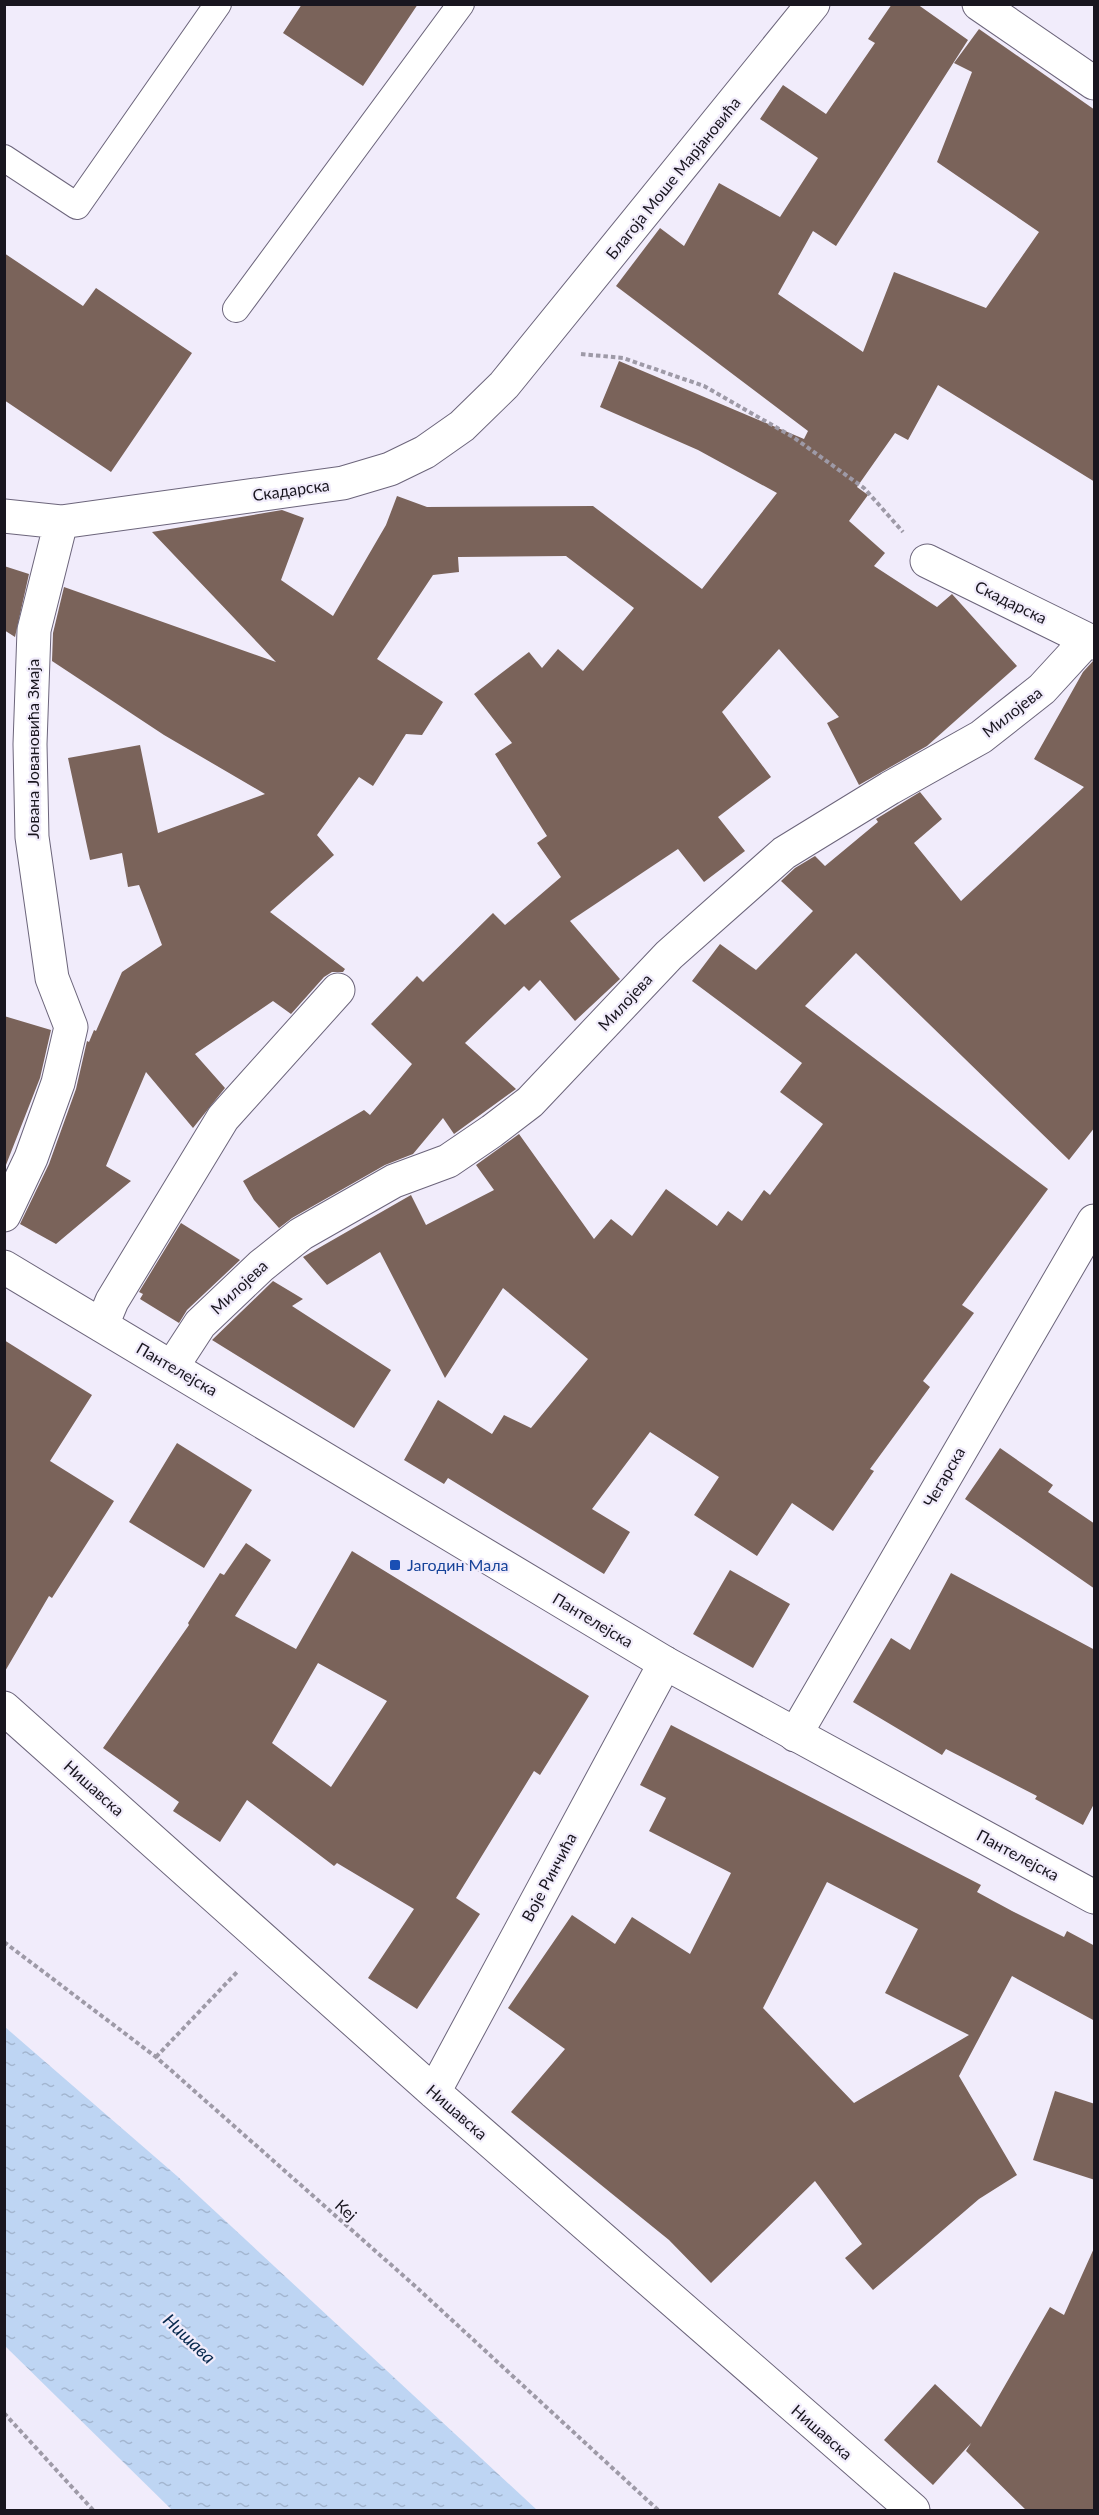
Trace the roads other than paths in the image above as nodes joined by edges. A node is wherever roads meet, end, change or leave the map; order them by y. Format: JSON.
{"nodes":[{"id":1,"x":218,"y":4,"type":"edge"},
{"id":2,"x":461,"y":4,"type":"edge"},
{"id":3,"x":813,"y":4,"type":"edge"},
{"id":4,"x":979,"y":4,"type":"edge"},
{"id":5,"x":1095,"y":83,"type":"edge"},
{"id":6,"x":4,"y":158,"type":"edge"},
{"id":7,"x":236,"y":309,"type":"dead end"},
{"id":8,"x":533,"y":351,"type":"joint"},
{"id":9,"x":4,"y":516,"type":"edge"},
{"id":10,"x":61,"y":522,"type":"junction"},
{"id":11,"x":927,"y":561,"type":"road end"},
{"id":12,"x":1091,"y":642,"type":"edge"},
{"id":13,"x":338,"y":990,"type":"dead end"},
{"id":14,"x":4,"y":1215,"type":"edge"},
{"id":15,"x":1095,"y":1221,"type":"edge"},
{"id":16,"x":4,"y":1267,"type":"edge"},
{"id":17,"x":102,"y":1325,"type":"junction"},
{"id":18,"x":172,"y":1366,"type":"junction"},
{"id":19,"x":665,"y":1663,"type":"junction"},
{"id":20,"x":4,"y":1708,"type":"edge"},
{"id":21,"x":795,"y":1735,"type":"junction"},
{"id":22,"x":1095,"y":1897,"type":"edge"},
{"id":23,"x":434,"y":2092,"type":"junction"},
{"id":24,"x":913,"y":2511,"type":"edge"}],
"edges":[{"from":1,"to":6,"type":"lane"},
{"from":2,"to":7,"type":"lane"},
{"from":3,"to":8,"type":"street","name":"Благоја Моше Марјановића"},
{"from":4,"to":5,"type":"street"},
{"from":8,"to":10,"type":"street","name":"Скадарска"},
{"from":9,"to":10,"type":"street","name":"Скадарска"},
{"from":10,"to":14,"type":"street","name":"Јована Јовановића Змаја"},
{"from":11,"to":12,"type":"street","name":"Скадарска"},
{"from":12,"to":18,"type":"street","name":"Милојева"},
{"from":13,"to":17,"type":"street"},
{"from":15,"to":21,"type":"street","name":"Чегарска"},
{"from":16,"to":17,"type":"street","name":"Пантелејска"},
{"from":17,"to":18,"type":"street","name":"Пантелејска"},
{"from":18,"to":19,"type":"street","name":"Пантелејска"},
{"from":19,"to":21,"type":"street","name":"Пантелејска"},
{"from":19,"to":23,"type":"street","name":"Воје Ринчића"},
{"from":20,"to":23,"type":"street","name":"Нишавска"},
{"from":21,"to":22,"type":"street","name":"Пантелејска"},
{"from":23,"to":24,"type":"street","name":"Нишавска"}]}
